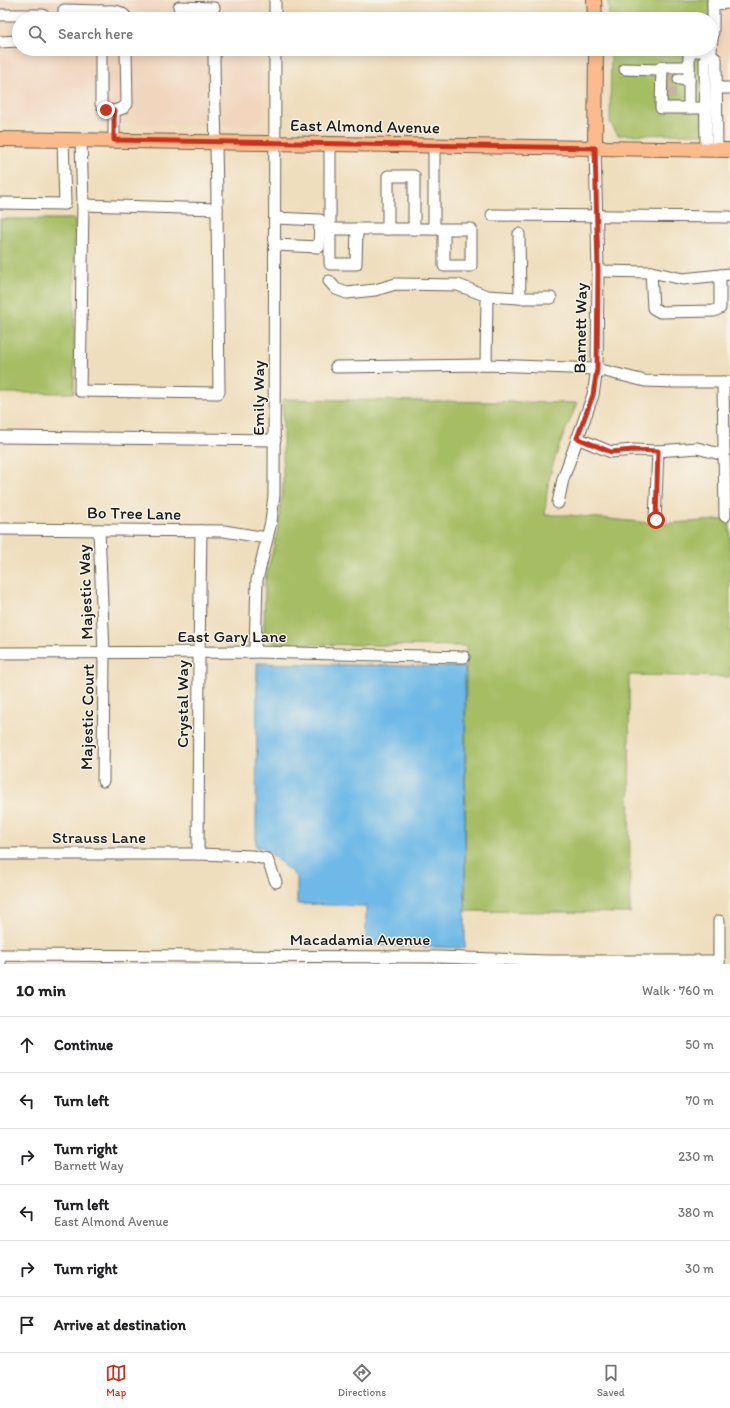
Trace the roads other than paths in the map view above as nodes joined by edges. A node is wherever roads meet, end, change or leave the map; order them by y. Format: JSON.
{"nodes":[{"id":1,"x":275,"y":0,"type":"edge"},
{"id":2,"x":594,"y":0,"type":"edge"},
{"id":3,"x":713,"y":2,"type":"edge"},
{"id":4,"x":214,"y":4,"type":"edge"},
{"id":5,"x":730,"y":4,"type":"edge"},
{"id":6,"x":179,"y":7,"type":"dead end"},
{"id":7,"x":64,"y":12,"type":"edge"},
{"id":8,"x":79,"y":12,"type":"edge"},
{"id":9,"x":111,"y":12,"type":"edge"},
{"id":10,"x":122,"y":12,"type":"edge"},
{"id":11,"x":275,"y":12,"type":"edge"},
{"id":12,"x":595,"y":12,"type":"edge"},
{"id":13,"x":0,"y":15,"type":"edge"},
{"id":14,"x":12,"y":15,"type":"edge"},
{"id":15,"x":12,"y":41,"type":"edge"},
{"id":16,"x":0,"y":42,"type":"edge"},
{"id":17,"x":101,"y":56,"type":"edge"},
{"id":18,"x":126,"y":56,"type":"edge"},
{"id":19,"x":214,"y":56,"type":"edge"},
{"id":20,"x":275,"y":56,"type":"edge"},
{"id":21,"x":596,"y":56,"type":"edge"},
{"id":22,"x":689,"y":56,"type":"edge"},
{"id":23,"x":708,"y":56,"type":"edge"},
{"id":24,"x":714,"y":56,"type":"edge"},
{"id":25,"x":662,"y":67,"type":"junction"},
{"id":26,"x":689,"y":67,"type":"junction"},
{"id":27,"x":625,"y":69,"type":"dead end"},
{"id":28,"x":717,"y":88,"type":"junction"},
{"id":29,"x":730,"y":88,"type":"edge"},
{"id":30,"x":689,"y":108,"type":"junction"},
{"id":31,"x":705,"y":108,"type":"junction"},
{"id":32,"x":114,"y":111,"type":"junction"},
{"id":33,"x":0,"y":139,"type":"edge"},
{"id":34,"x":63,"y":140,"type":"junction"},
{"id":35,"x":81,"y":140,"type":"junction"},
{"id":36,"x":114,"y":140,"type":"junction"},
{"id":37,"x":217,"y":142,"type":"junction"},
{"id":38,"x":275,"y":143,"type":"junction"},
{"id":39,"x":330,"y":144,"type":"junction"},
{"id":40,"x":434,"y":145,"type":"junction"},
{"id":41,"x":595,"y":148,"type":"junction"},
{"id":42,"x":718,"y":150,"type":"edge"},
{"id":43,"x":0,"y":204,"type":"edge"},
{"id":44,"x":82,"y":205,"type":"junction"},
{"id":45,"x":217,"y":209,"type":"junction"},
{"id":46,"x":492,"y":215,"type":"dead end"},
{"id":47,"x":597,"y":216,"type":"junction"},
{"id":48,"x":730,"y":217,"type":"edge"},
{"id":49,"x":275,"y":218,"type":"junction"},
{"id":50,"x":330,"y":229,"type":"junction"},
{"id":51,"x":356,"y":229,"type":"junction"},
{"id":52,"x":388,"y":229,"type":"junction"},
{"id":53,"x":414,"y":229,"type":"junction"},
{"id":54,"x":519,"y":234,"type":"dead end"},
{"id":55,"x":275,"y":245,"type":"junction"},
{"id":56,"x":598,"y":271,"type":"junction"},
{"id":57,"x":651,"y":272,"type":"junction"},
{"id":58,"x":725,"y":274,"type":"edge"},
{"id":59,"x":329,"y":281,"type":"dead end"},
{"id":60,"x":486,"y":296,"type":"junction"},
{"id":61,"x":520,"y":298,"type":"junction"},
{"id":62,"x":551,"y":298,"type":"dead end"},
{"id":63,"x":486,"y":365,"type":"junction"},
{"id":64,"x":336,"y":367,"type":"dead end"},
{"id":65,"x":597,"y":369,"type":"junction"},
{"id":66,"x":726,"y":382,"type":"edge"},
{"id":67,"x":0,"y":437,"type":"edge"},
{"id":68,"x":577,"y":438,"type":"junction"},
{"id":69,"x":275,"y":440,"type":"junction"},
{"id":70,"x":658,"y":451,"type":"junction"},
{"id":71,"x":724,"y":455,"type":"junction"},
{"id":72,"x":558,"y":503,"type":"dead end"},
{"id":73,"x":725,"y":516,"type":"dead end"},
{"id":74,"x":656,"y":520,"type":"dead end"},
{"id":75,"x":0,"y":528,"type":"edge"},
{"id":76,"x":99,"y":530,"type":"junction"},
{"id":77,"x":201,"y":531,"type":"junction"},
{"id":78,"x":267,"y":538,"type":"junction"},
{"id":79,"x":255,"y":652,"type":"junction"},
{"id":80,"x":0,"y":653,"type":"edge"},
{"id":81,"x":104,"y":653,"type":"junction"},
{"id":82,"x":199,"y":653,"type":"junction"},
{"id":83,"x":464,"y":657,"type":"dead end"},
{"id":84,"x":103,"y":781,"type":"dead end"},
{"id":85,"x":0,"y":854,"type":"edge"},
{"id":86,"x":198,"y":854,"type":"junction"},
{"id":87,"x":276,"y":882,"type":"dead end"},
{"id":88,"x":719,"y":921,"type":"dead end"},
{"id":89,"x":0,"y":955,"type":"edge"},
{"id":90,"x":332,"y":960,"type":"edge"},
{"id":91,"x":438,"y":960,"type":"edge"},
{"id":92,"x":547,"y":962,"type":"edge"},
{"id":93,"x":654,"y":963,"type":"edge"},
{"id":94,"x":719,"y":963,"type":"edge"},
{"id":95,"x":0,"y":964,"type":"edge"}],
"edges":[{"from":1,"to":11,"type":"street"},
{"from":2,"to":12,"type":"main road"},
{"from":3,"to":5,"type":"street"},
{"from":4,"to":6,"type":"street"},
{"from":7,"to":8,"type":"street"},
{"from":9,"to":10,"type":"street"},
{"from":13,"to":14,"type":"street"},
{"from":15,"to":16,"type":"street"},
{"from":17,"to":32,"type":"street"},
{"from":18,"to":32,"type":"street"},
{"from":19,"to":37,"type":"street"},
{"from":20,"to":38,"type":"street","name":"Emily Way"},
{"from":21,"to":41,"type":"main road"},
{"from":22,"to":26,"type":"street"},
{"from":23,"to":31,"type":"street"},
{"from":24,"to":28,"type":"street"},
{"from":25,"to":26,"type":"street"},
{"from":25,"to":27,"type":"street"},
{"from":25,"to":30,"type":"street"},
{"from":26,"to":30,"type":"street"},
{"from":28,"to":29,"type":"street"},
{"from":28,"to":42,"type":"street"},
{"from":30,"to":31,"type":"street"},
{"from":31,"to":42,"type":"street"},
{"from":32,"to":36,"type":"street"},
{"from":33,"to":34,"type":"main road","name":"East Almond Avenue"},
{"from":34,"to":35,"type":"main road","name":"East Almond Avenue"},
{"from":34,"to":43,"type":"street"},
{"from":35,"to":36,"type":"main road","name":"East Almond Avenue"},
{"from":35,"to":44,"type":"street"},
{"from":36,"to":37,"type":"main road","name":"East Almond Avenue"},
{"from":37,"to":38,"type":"main road","name":"East Almond Avenue"},
{"from":37,"to":45,"type":"street"},
{"from":38,"to":39,"type":"main road","name":"East Almond Avenue"},
{"from":38,"to":49,"type":"street","name":"Emily Way"},
{"from":39,"to":40,"type":"main road","name":"East Almond Avenue"},
{"from":39,"to":50,"type":"street"},
{"from":40,"to":41,"type":"main road","name":"East Almond Avenue"},
{"from":40,"to":53,"type":"street"},
{"from":41,"to":42,"type":"main road","name":"East Almond Avenue"},
{"from":41,"to":47,"type":"street","name":"Barnett Way"},
{"from":44,"to":45,"type":"street"},
{"from":44,"to":45,"type":"street"},
{"from":46,"to":47,"type":"street"},
{"from":47,"to":48,"type":"street"},
{"from":47,"to":56,"type":"street","name":"Barnett Way"},
{"from":49,"to":55,"type":"street","name":"Emily Way"},
{"from":49,"to":55,"type":"street"},
{"from":50,"to":51,"type":"street"},
{"from":50,"to":51,"type":"street"},
{"from":51,"to":52,"type":"street"},
{"from":52,"to":53,"type":"street"},
{"from":52,"to":53,"type":"street"},
{"from":54,"to":61,"type":"street"},
{"from":55,"to":69,"type":"street","name":"Emily Way"},
{"from":56,"to":57,"type":"street"},
{"from":56,"to":65,"type":"street","name":"Barnett Way"},
{"from":57,"to":58,"type":"street"},
{"from":57,"to":58,"type":"street"},
{"from":59,"to":60,"type":"street"},
{"from":60,"to":61,"type":"street"},
{"from":60,"to":63,"type":"street"},
{"from":61,"to":62,"type":"street"},
{"from":63,"to":64,"type":"street"},
{"from":63,"to":65,"type":"street"},
{"from":65,"to":66,"type":"street"},
{"from":65,"to":68,"type":"street","name":"Barnett Way"},
{"from":66,"to":71,"type":"street"},
{"from":67,"to":69,"type":"street"},
{"from":68,"to":70,"type":"street"},
{"from":68,"to":72,"type":"street","name":"Barnett Way"},
{"from":69,"to":78,"type":"street","name":"Emily Way"},
{"from":70,"to":71,"type":"street"},
{"from":70,"to":74,"type":"street"},
{"from":71,"to":73,"type":"street"},
{"from":75,"to":76,"type":"street","name":"Bo Tree Lane"},
{"from":76,"to":77,"type":"street","name":"Bo Tree Lane"},
{"from":76,"to":81,"type":"street","name":"Majestic Way"},
{"from":77,"to":78,"type":"street","name":"Bo Tree Lane"},
{"from":77,"to":82,"type":"street","name":"Crystal Way"},
{"from":78,"to":79,"type":"street","name":"Emily Way"},
{"from":79,"to":82,"type":"street","name":"East Gary Lane"},
{"from":79,"to":83,"type":"street","name":"East Gary Lane"},
{"from":80,"to":81,"type":"street","name":"East Gary Lane"},
{"from":81,"to":82,"type":"street","name":"East Gary Lane"},
{"from":81,"to":84,"type":"street","name":"Majestic Court"},
{"from":82,"to":86,"type":"street","name":"Crystal Way"},
{"from":85,"to":86,"type":"street","name":"Strauss Lane"},
{"from":86,"to":87,"type":"street","name":"Strauss Lane"},
{"from":88,"to":94,"type":"street"},
{"from":89,"to":90,"type":"street","name":"Macadamia Avenue"},
{"from":89,"to":95,"type":"street"},
{"from":90,"to":91,"type":"street","name":"Macadamia Avenue"},
{"from":91,"to":92,"type":"street","name":"Macadamia Avenue"},
{"from":92,"to":93,"type":"street","name":"Macadamia Avenue"},
{"from":93,"to":94,"type":"street","name":"Macadamia Avenue"}]}
